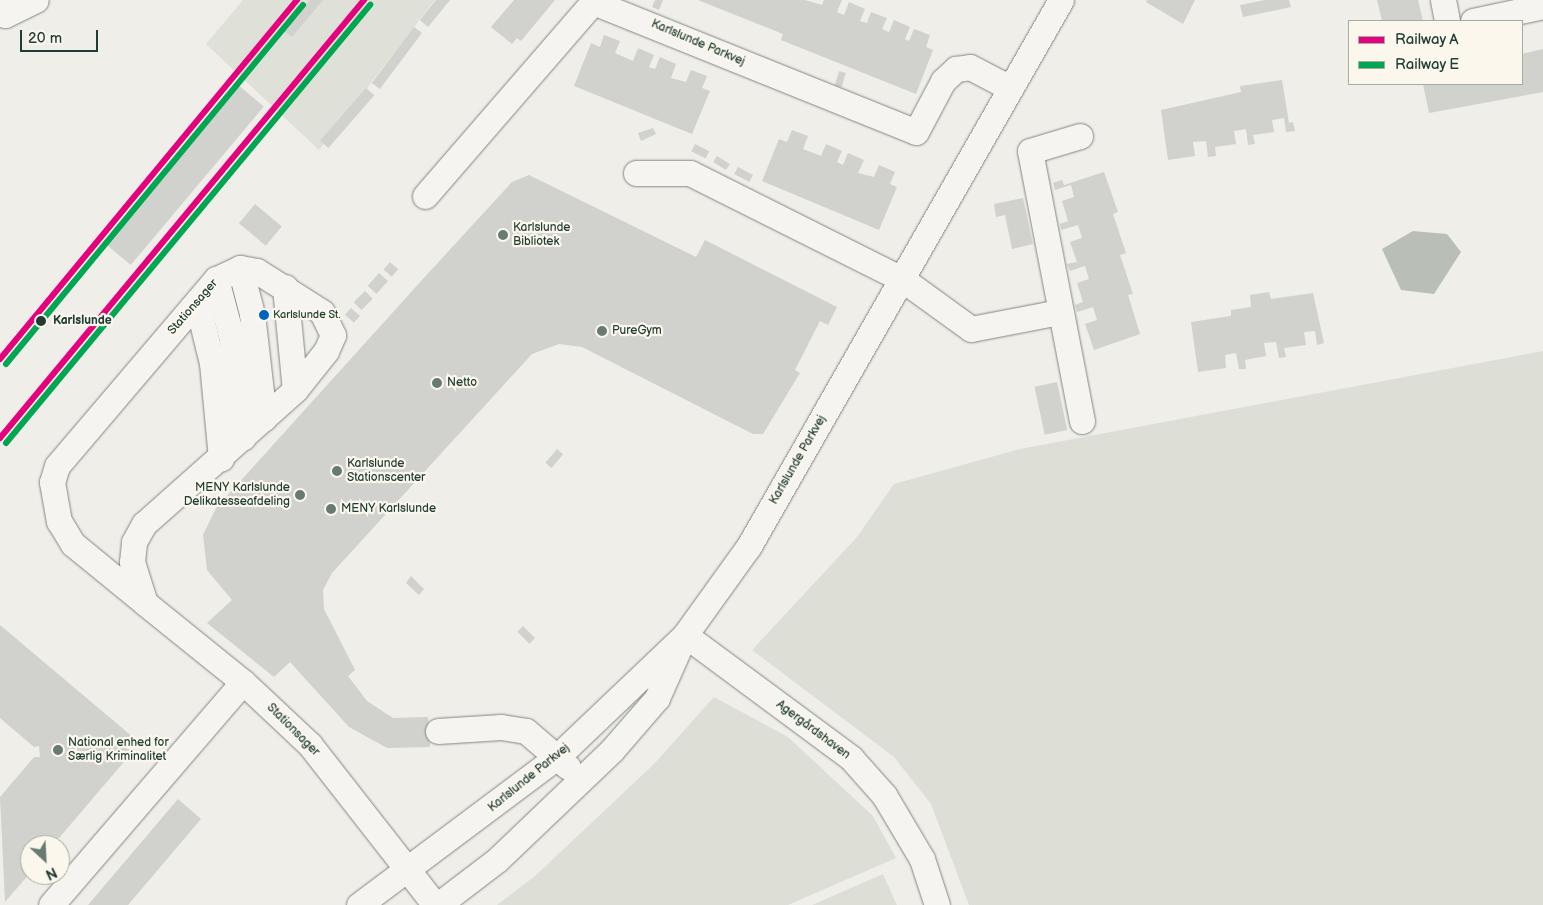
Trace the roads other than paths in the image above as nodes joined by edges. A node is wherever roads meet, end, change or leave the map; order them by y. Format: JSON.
{"nodes":[{"id":1,"x":36,"y":0,"type":"edge"},
{"id":2,"x":1061,"y":0,"type":"edge"},
{"id":3,"x":1443,"y":0,"type":"edge"},
{"id":4,"x":1543,"y":6,"type":"edge"},
{"id":5,"x":0,"y":10,"type":"edge"},
{"id":6,"x":1447,"y":20,"type":"edge"},
{"id":7,"x":1478,"y":20,"type":"edge"},
{"id":8,"x":1010,"y":88,"type":"junction"},
{"id":9,"x":1080,"y":136,"type":"dead end"},
{"id":10,"x":636,"y":173,"type":"dead end"},
{"id":11,"x":425,"y":196,"type":"dead end"},
{"id":12,"x":240,"y":268,"type":"junction"},
{"id":13,"x":216,"y":279,"type":"junction"},
{"id":14,"x":902,"y":279,"type":"junction"},
{"id":15,"x":285,"y":287,"type":"junction"},
{"id":16,"x":197,"y":302,"type":"junction"},
{"id":17,"x":1059,"y":312,"type":"junction"},
{"id":18,"x":295,"y":390,"type":"junction"},
{"id":19,"x":264,"y":418,"type":"junction"},
{"id":20,"x":1082,"y":421,"type":"dead end"},
{"id":21,"x":243,"y":437,"type":"junction"},
{"id":22,"x":221,"y":459,"type":"junction"},
{"id":23,"x":144,"y":603,"type":"junction"},
{"id":24,"x":685,"y":635,"type":"junction"},
{"id":25,"x":242,"y":682,"type":"junction"},
{"id":26,"x":438,"y":731,"type":"dead end"},
{"id":27,"x":557,"y":757,"type":"junction"},
{"id":28,"x":583,"y":781,"type":"junction"},
{"id":29,"x":408,"y":869,"type":"junction"},
{"id":30,"x":51,"y":905,"type":"edge"},
{"id":31,"x":358,"y":905,"type":"edge"},
{"id":32,"x":437,"y":905,"type":"edge"},
{"id":33,"x":937,"y":905,"type":"edge"}],
"edges":[{"from":1,"to":5,"type":"street"},
{"from":2,"to":8,"type":"street","name":"Karlslunde Parkvej"},
{"from":3,"to":6,"type":"street"},
{"from":4,"to":7,"type":"street"},
{"from":8,"to":11,"type":"street","name":"Karlslunde Parkvej"},
{"from":8,"to":14,"type":"street","name":"Karlslunde Parkvej"},
{"from":9,"to":17,"type":"street"},
{"from":10,"to":14,"type":"street"},
{"from":12,"to":13,"type":"street","name":"Stationsager"},
{"from":12,"to":15,"type":"street"},
{"from":12,"to":19,"type":"street"},
{"from":13,"to":16,"type":"street","name":"Stationsager"},
{"from":13,"to":21,"type":"street"},
{"from":14,"to":17,"type":"street"},
{"from":14,"to":24,"type":"street","name":"Karlslunde Parkvej"},
{"from":15,"to":18,"type":"street"},
{"from":15,"to":18,"type":"street"},
{"from":16,"to":22,"type":"street"},
{"from":16,"to":23,"type":"street","name":"Stationsager"},
{"from":17,"to":20,"type":"street"},
{"from":18,"to":19,"type":"street"},
{"from":19,"to":21,"type":"street"},
{"from":21,"to":22,"type":"street"},
{"from":22,"to":23,"type":"street"},
{"from":23,"to":25,"type":"street","name":"Stationsager"},
{"from":24,"to":27,"type":"street","name":"Karlslunde Parkvej"},
{"from":24,"to":28,"type":"street","name":"Karlslunde Parkvej"},
{"from":24,"to":33,"type":"street","name":"Agergårdshaven"},
{"from":25,"to":29,"type":"street","name":"Stationsager"},
{"from":25,"to":30,"type":"street"},
{"from":26,"to":27,"type":"street"},
{"from":27,"to":28,"type":"street"},
{"from":27,"to":29,"type":"street","name":"Karlslunde Parkvej"},
{"from":28,"to":32,"type":"street","name":"Karlslunde Parkvej"},
{"from":29,"to":31,"type":"street","name":"Karlslunde Parkvej"},
{"from":29,"to":32,"type":"street","name":"Stationsager"}]}
